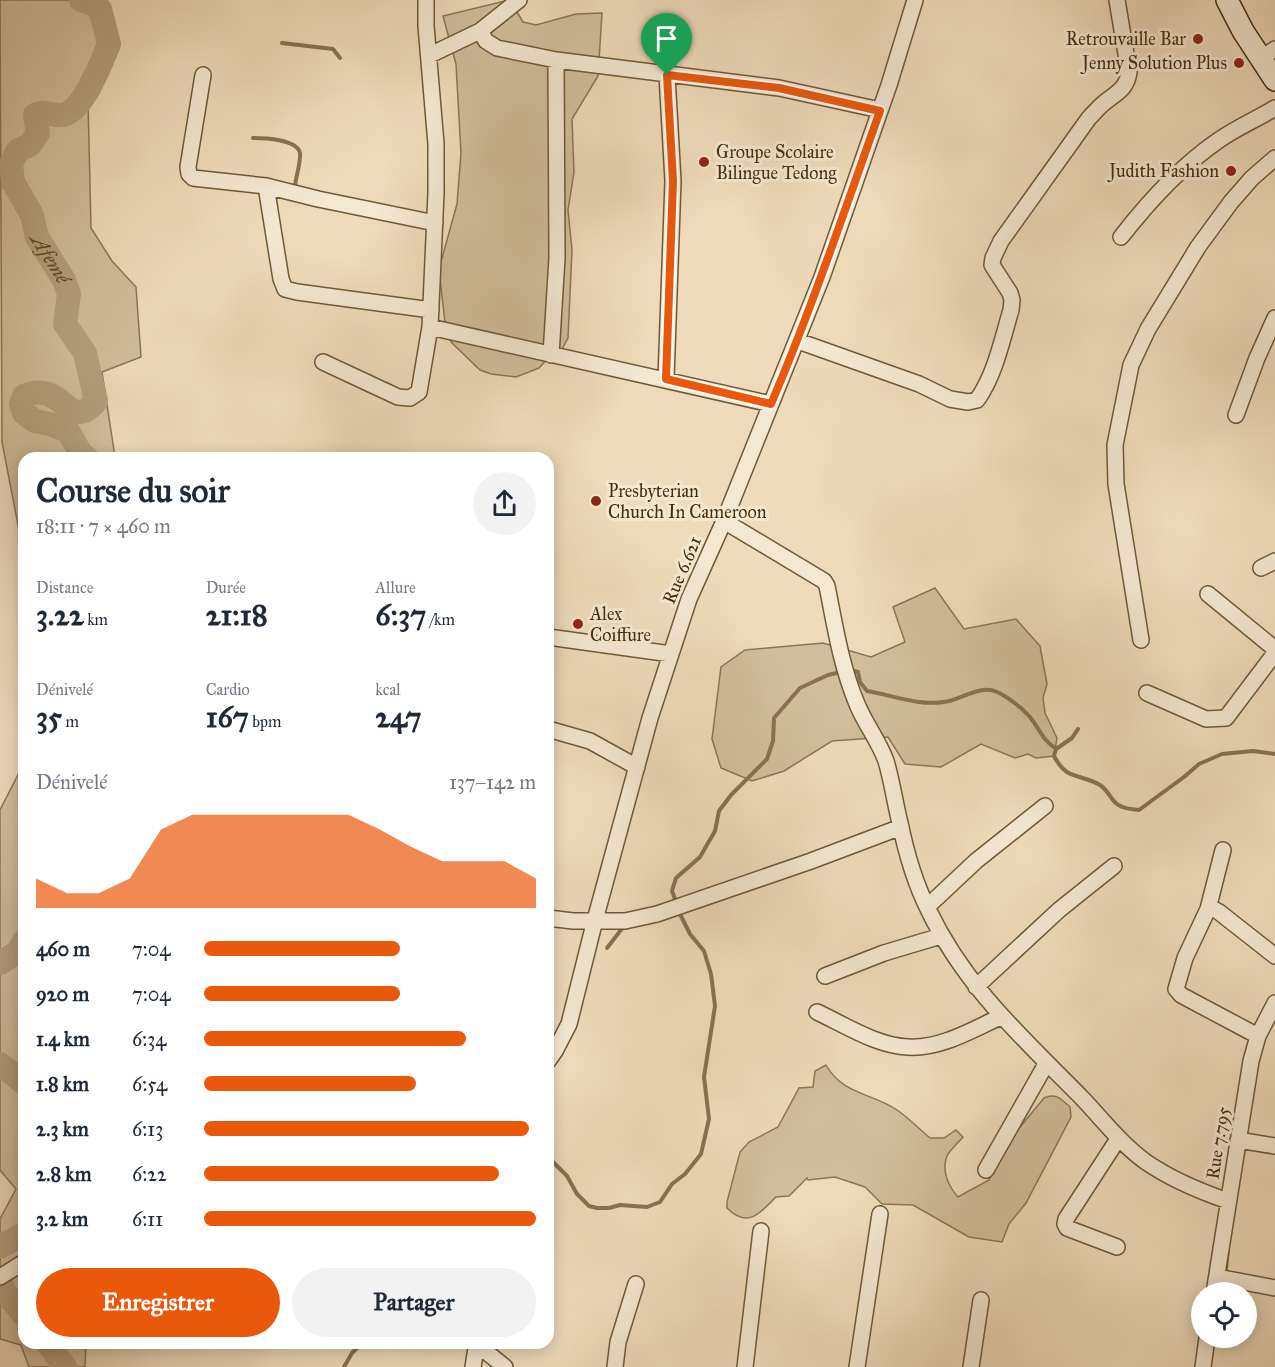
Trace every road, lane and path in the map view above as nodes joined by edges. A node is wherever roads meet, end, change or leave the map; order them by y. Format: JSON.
{"nodes":[{"id":1,"x":426,"y":0,"type":"edge"},
{"id":2,"x":519,"y":0,"type":"edge"},
{"id":3,"x":915,"y":0,"type":"edge"},
{"id":4,"x":1117,"y":0,"type":"edge"},
{"id":5,"x":1227,"y":0,"type":"edge"},
{"id":6,"x":480,"y":31,"type":"junction"},
{"id":7,"x":1267,"y":54,"type":"edge"},
{"id":8,"x":430,"y":55,"type":"junction"},
{"id":9,"x":556,"y":60,"type":"junction"},
{"id":10,"x":203,"y":75,"type":"dead end"},
{"id":11,"x":667,"y":75,"type":"junction"},
{"id":12,"x":1275,"y":80,"type":"edge"},
{"id":13,"x":1275,"y":108,"type":"edge"},
{"id":14,"x":880,"y":111,"type":"junction"},
{"id":15,"x":1275,"y":158,"type":"edge"},
{"id":16,"x":266,"y":186,"type":"junction"},
{"id":17,"x":435,"y":222,"type":"junction"},
{"id":18,"x":1121,"y":237,"type":"dead end"},
{"id":19,"x":431,"y":310,"type":"junction"},
{"id":20,"x":1275,"y":318,"type":"edge"},
{"id":21,"x":430,"y":327,"type":"junction"},
{"id":22,"x":798,"y":341,"type":"junction"},
{"id":23,"x":551,"y":355,"type":"junction"},
{"id":24,"x":323,"y":362,"type":"dead end"},
{"id":25,"x":666,"y":379,"type":"junction"},
{"id":26,"x":771,"y":404,"type":"junction"},
{"id":27,"x":1236,"y":415,"type":"dead end"},
{"id":28,"x":724,"y":522,"type":"junction"},
{"id":29,"x":1208,"y":594,"type":"dead end"},
{"id":30,"x":554,"y":638,"type":"edge"},
{"id":31,"x":1141,"y":640,"type":"dead end"},
{"id":32,"x":1275,"y":651,"type":"edge"},
{"id":33,"x":671,"y":654,"type":"junction"},
{"id":34,"x":1147,"y":693,"type":"dead end"},
{"id":35,"x":554,"y":731,"type":"edge"},
{"id":36,"x":637,"y":767,"type":"junction"},
{"id":37,"x":1045,"y":806,"type":"dead end"},
{"id":38,"x":901,"y":827,"type":"junction"},
{"id":39,"x":1223,"y":850,"type":"dead end"},
{"id":40,"x":1114,"y":866,"type":"dead end"},
{"id":41,"x":927,"y":908,"type":"junction"},
{"id":42,"x":1208,"y":909,"type":"junction"},
{"id":43,"x":554,"y":919,"type":"edge"},
{"id":44,"x":595,"y":920,"type":"junction"},
{"id":45,"x":941,"y":936,"type":"junction"},
{"id":46,"x":1275,"y":956,"type":"edge"},
{"id":47,"x":825,"y":976,"type":"dead end"},
{"id":48,"x":976,"y":987,"type":"junction"},
{"id":49,"x":1275,"y":1003,"type":"edge"},
{"id":50,"x":817,"y":1012,"type":"dead end"},
{"id":51,"x":1000,"y":1017,"type":"junction"},
{"id":52,"x":1258,"y":1036,"type":"junction"},
{"id":53,"x":554,"y":1052,"type":"edge"},
{"id":54,"x":1046,"y":1064,"type":"junction"},
{"id":55,"x":1118,"y":1139,"type":"junction"},
{"id":56,"x":1238,"y":1140,"type":"junction"},
{"id":57,"x":1275,"y":1146,"type":"edge"},
{"id":58,"x":986,"y":1170,"type":"dead end"},
{"id":59,"x":1228,"y":1201,"type":"junction"},
{"id":60,"x":880,"y":1214,"type":"dead end"},
{"id":61,"x":761,"y":1231,"type":"dead end"},
{"id":62,"x":1117,"y":1247,"type":"dead end"},
{"id":63,"x":18,"y":1266,"type":"edge"},
{"id":64,"x":3,"y":1275,"type":"edge"},
{"id":65,"x":1217,"y":1277,"type":"junction"},
{"id":66,"x":1216,"y":1282,"type":"edge"},
{"id":67,"x":636,"y":1284,"type":"dead end"},
{"id":68,"x":1275,"y":1288,"type":"edge"},
{"id":69,"x":981,"y":1300,"type":"dead end"},
{"id":70,"x":1206,"y":1348,"type":"edge"},
{"id":71,"x":475,"y":1349,"type":"edge"},
{"id":72,"x":483,"y":1349,"type":"edge"},
{"id":73,"x":473,"y":1367,"type":"edge"},
{"id":74,"x":505,"y":1367,"type":"edge"},
{"id":75,"x":615,"y":1367,"type":"edge"},
{"id":76,"x":745,"y":1367,"type":"edge"},
{"id":77,"x":857,"y":1367,"type":"edge"},
{"id":78,"x":971,"y":1367,"type":"edge"},
{"id":79,"x":1203,"y":1367,"type":"edge"}],
"edges":[{"from":1,"to":8,"type":"street"},
{"from":2,"to":6,"type":"street"},
{"from":3,"to":14,"type":"street","name":"Rue 6.621"},
{"from":4,"to":22,"type":"street"},
{"from":5,"to":7,"type":"street"},
{"from":6,"to":8,"type":"street"},
{"from":6,"to":9,"type":"street"},
{"from":7,"to":12,"type":"street"},
{"from":8,"to":17,"type":"street"},
{"from":9,"to":11,"type":"street"},
{"from":9,"to":23,"type":"street"},
{"from":10,"to":16,"type":"street"},
{"from":11,"to":14,"type":"street"},
{"from":11,"to":25,"type":"street"},
{"from":13,"to":18,"type":"street"},
{"from":14,"to":22,"type":"street","name":"Rue 6.621"},
{"from":15,"to":31,"type":"street"},
{"from":16,"to":17,"type":"street"},
{"from":16,"to":19,"type":"street"},
{"from":17,"to":19,"type":"street"},
{"from":19,"to":21,"type":"street"},
{"from":20,"to":27,"type":"street"},
{"from":21,"to":23,"type":"street"},
{"from":21,"to":24,"type":"street"},
{"from":22,"to":26,"type":"street","name":"Rue 6.621"},
{"from":23,"to":25,"type":"street"},
{"from":25,"to":26,"type":"street"},
{"from":26,"to":28,"type":"street","name":"Rue 6.621"},
{"from":28,"to":33,"type":"street","name":"Rue 6.621"},
{"from":28,"to":38,"type":"street"},
{"from":29,"to":32,"type":"street"},
{"from":30,"to":33,"type":"street"},
{"from":32,"to":34,"type":"street"},
{"from":33,"to":36,"type":"street","name":"Rue 6.621"},
{"from":35,"to":36,"type":"street"},
{"from":36,"to":44,"type":"street","name":"Rue 6.621"},
{"from":37,"to":41,"type":"street"},
{"from":38,"to":41,"type":"street"},
{"from":38,"to":44,"type":"street"},
{"from":39,"to":42,"type":"street"},
{"from":40,"to":48,"type":"street"},
{"from":41,"to":45,"type":"street"},
{"from":42,"to":46,"type":"street"},
{"from":42,"to":52,"type":"street"},
{"from":43,"to":44,"type":"street"},
{"from":44,"to":53,"type":"street","name":"Rue 6.621"},
{"from":45,"to":47,"type":"street"},
{"from":45,"to":48,"type":"street"},
{"from":48,"to":51,"type":"street"},
{"from":49,"to":52,"type":"street","name":"Rue 7.795"},
{"from":50,"to":51,"type":"street"},
{"from":51,"to":54,"type":"street"},
{"from":52,"to":56,"type":"street","name":"Rue 7.795"},
{"from":54,"to":55,"type":"street"},
{"from":54,"to":58,"type":"street"},
{"from":55,"to":59,"type":"street"},
{"from":55,"to":62,"type":"street"},
{"from":56,"to":57,"type":"street"},
{"from":56,"to":59,"type":"street","name":"Rue 7.795"},
{"from":59,"to":65,"type":"street","name":"Rue 7.795"},
{"from":60,"to":77,"type":"street"},
{"from":61,"to":76,"type":"street"},
{"from":63,"to":64,"type":"street"},
{"from":65,"to":66,"type":"street","name":"Rue 7.795"},
{"from":65,"to":68,"type":"street"},
{"from":67,"to":75,"type":"street"},
{"from":69,"to":78,"type":"street"},
{"from":70,"to":79,"type":"street"},
{"from":71,"to":73,"type":"street"},
{"from":72,"to":74,"type":"street"}]}
